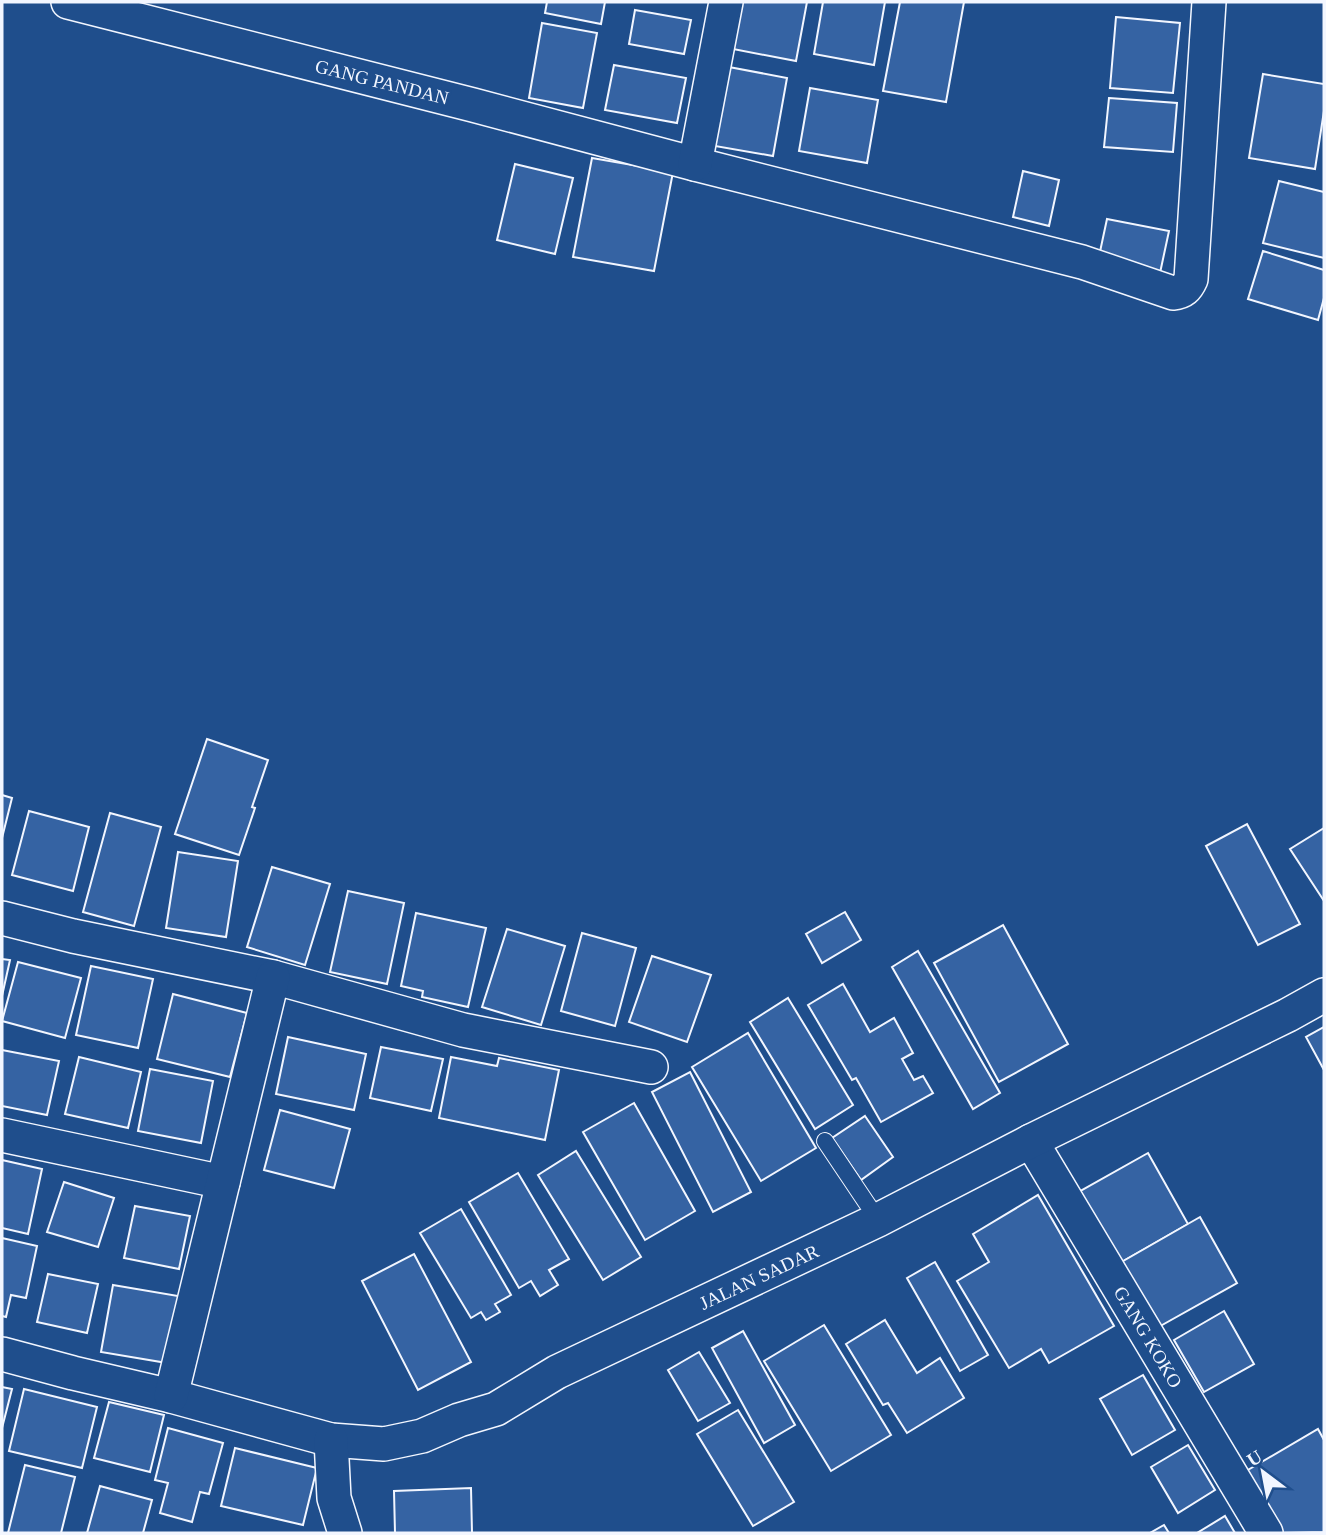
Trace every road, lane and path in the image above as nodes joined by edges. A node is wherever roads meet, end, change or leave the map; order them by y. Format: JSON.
{"nodes":[{"id":1,"x":68,"y":2,"type":"edge"},
{"id":2,"x":726,"y":2,"type":"edge"},
{"id":3,"x":1209,"y":2,"type":"edge"},
{"id":4,"x":695,"y":164,"type":"junction"},
{"id":5,"x":2,"y":918,"type":"edge"},
{"id":6,"x":273,"y":977,"type":"junction"},
{"id":7,"x":1324,"y":995,"type":"edge"},
{"id":8,"x":651,"y":1066,"type":"dead end"},
{"id":9,"x":2,"y":1135,"type":"edge"},
{"id":10,"x":825,"y":1141,"type":"dead end"},
{"id":11,"x":1031,"y":1141,"type":"junction"},
{"id":12,"x":223,"y":1182,"type":"junction"},
{"id":13,"x":878,"y":1220,"type":"junction"},
{"id":14,"x":2,"y":1354,"type":"edge"},
{"id":15,"x":171,"y":1396,"type":"junction"},
{"id":16,"x":331,"y":1440,"type":"junction"},
{"id":17,"x":345,"y":1533,"type":"edge"},
{"id":18,"x":1266,"y":1533,"type":"edge"}],
"edges":[{"from":1,"to":4,"type":"street","name":"GANG PANDAN"},
{"from":2,"to":4,"type":"street"},
{"from":3,"to":4,"type":"street","name":"GANG PANDAN"},
{"from":5,"to":6,"type":"street"},
{"from":6,"to":8,"type":"street"},
{"from":6,"to":12,"type":"street"},
{"from":7,"to":11,"type":"street","name":"JALAN SADAR"},
{"from":9,"to":12,"type":"street"},
{"from":10,"to":13,"type":"lane"},
{"from":11,"to":13,"type":"street","name":"JALAN SADAR"},
{"from":11,"to":18,"type":"street","name":"GANG KOKO"},
{"from":12,"to":15,"type":"street"},
{"from":13,"to":16,"type":"street","name":"JALAN SADAR"},
{"from":14,"to":15,"type":"street","name":"JALAN SADAR"},
{"from":15,"to":16,"type":"street","name":"JALAN SADAR"},
{"from":16,"to":17,"type":"street"}]}
